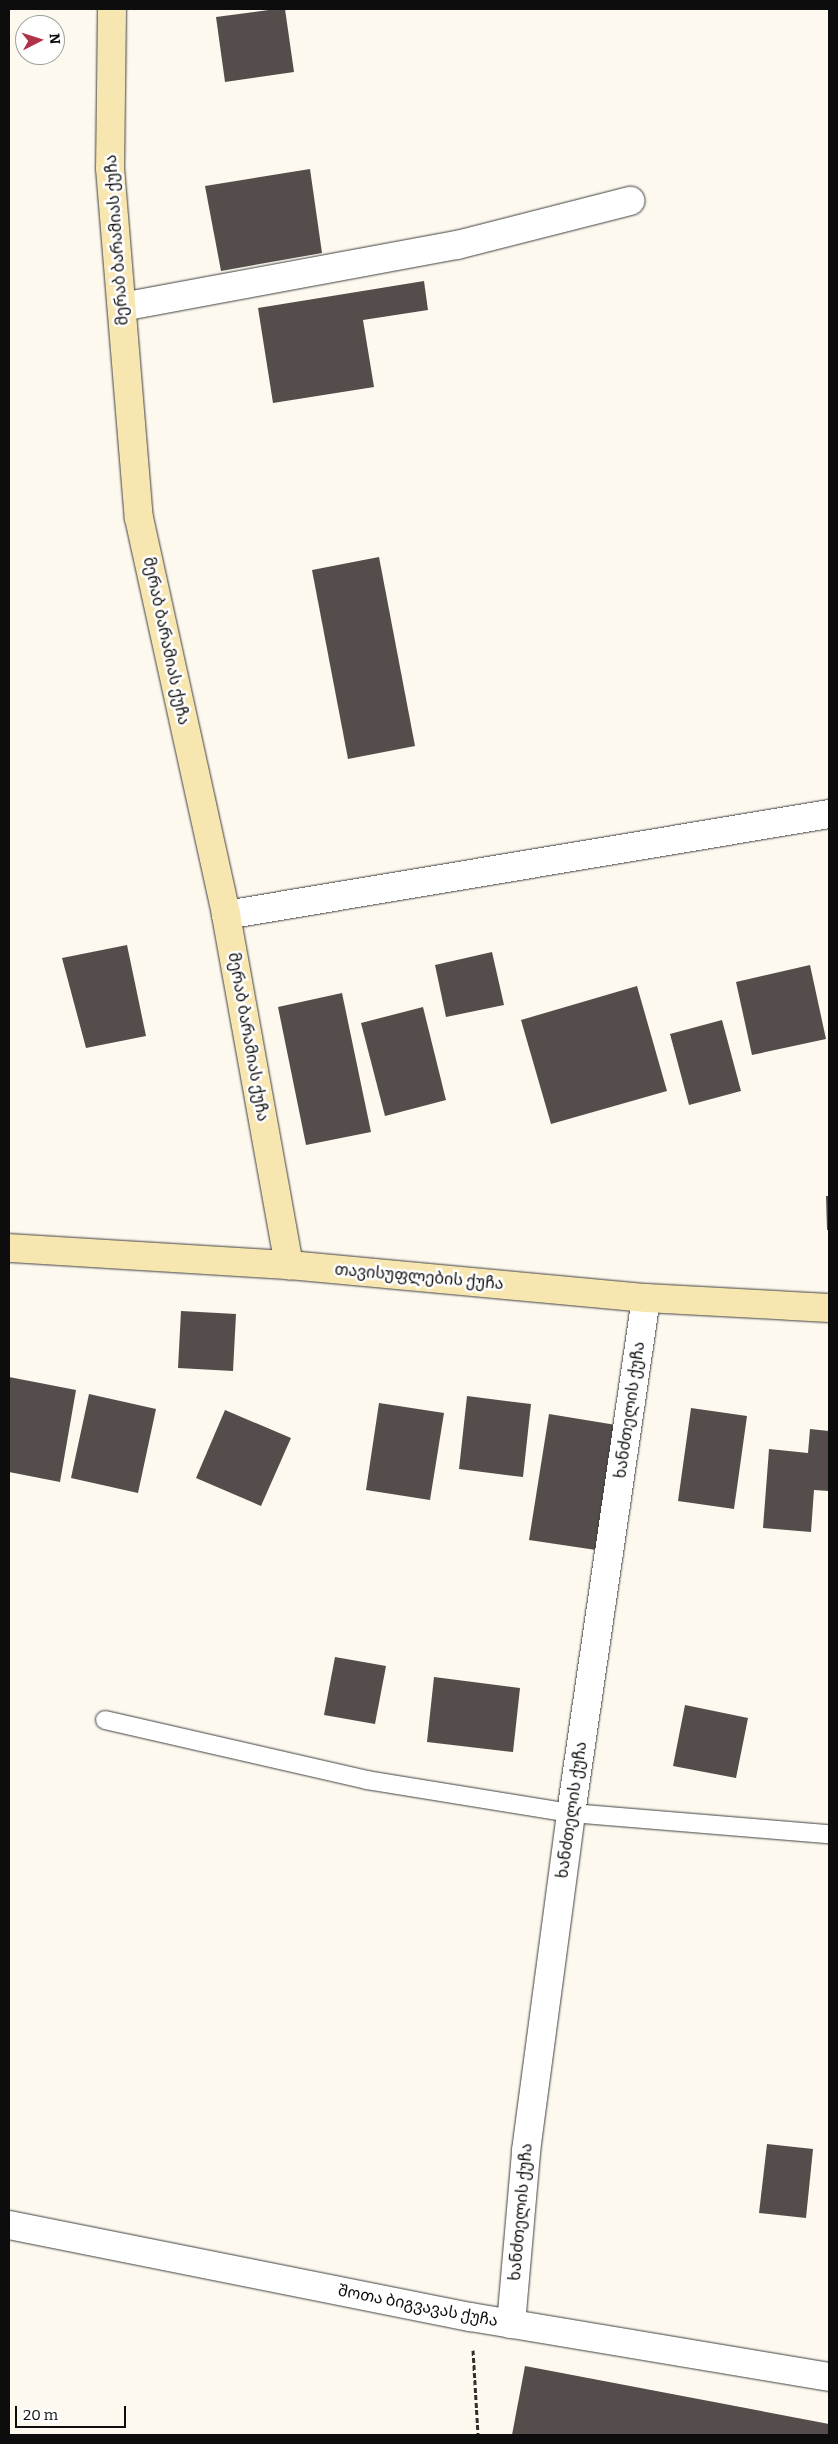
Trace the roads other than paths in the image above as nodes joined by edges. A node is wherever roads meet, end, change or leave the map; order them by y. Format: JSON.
{"nodes":[{"id":1,"x":112,"y":9,"type":"edge"},
{"id":2,"x":630,"y":201,"type":"dead end"},
{"id":3,"x":122,"y":307,"type":"junction"},
{"id":4,"x":829,"y":814,"type":"edge"},
{"id":5,"x":226,"y":915,"type":"junction"},
{"id":6,"x":9,"y":1248,"type":"edge"},
{"id":7,"x":289,"y":1265,"type":"junction"},
{"id":8,"x":646,"y":1298,"type":"junction"},
{"id":9,"x":829,"y":1308,"type":"edge"},
{"id":10,"x":105,"y":1720,"type":"dead end"},
{"id":11,"x":571,"y":1813,"type":"junction"},
{"id":12,"x":829,"y":1834,"type":"edge"},
{"id":13,"x":9,"y":2225,"type":"edge"},
{"id":14,"x":511,"y":2324,"type":"junction"},
{"id":15,"x":829,"y":2377,"type":"edge"}],
"edges":[{"from":1,"to":3,"type":"main road","name":"მერაბ ბარამიას ქუჩა"},
{"from":2,"to":3,"type":"street"},
{"from":3,"to":5,"type":"main road","name":"მერაბ ბარამიას ქუჩა"},
{"from":4,"to":5,"type":"street"},
{"from":5,"to":7,"type":"main road","name":"მერაბ ბარამიას ქუჩა"},
{"from":6,"to":7,"type":"main road","name":"თავისუფლების ქუჩა"},
{"from":7,"to":8,"type":"main road","name":"თავისუფლების ქუჩა"},
{"from":8,"to":9,"type":"main road","name":"თავისუფლების ქუჩა"},
{"from":8,"to":11,"type":"street","name":"ხანძთელის ქუჩა"},
{"from":10,"to":11,"type":"lane"},
{"from":11,"to":12,"type":"lane"},
{"from":11,"to":14,"type":"street","name":"ხანძთელის ქუჩა"},
{"from":13,"to":14,"type":"street","name":"შოთა ბიგვავას ქუჩა"},
{"from":14,"to":15,"type":"street","name":"შოთა ბიგვავას ქუჩა"}]}
